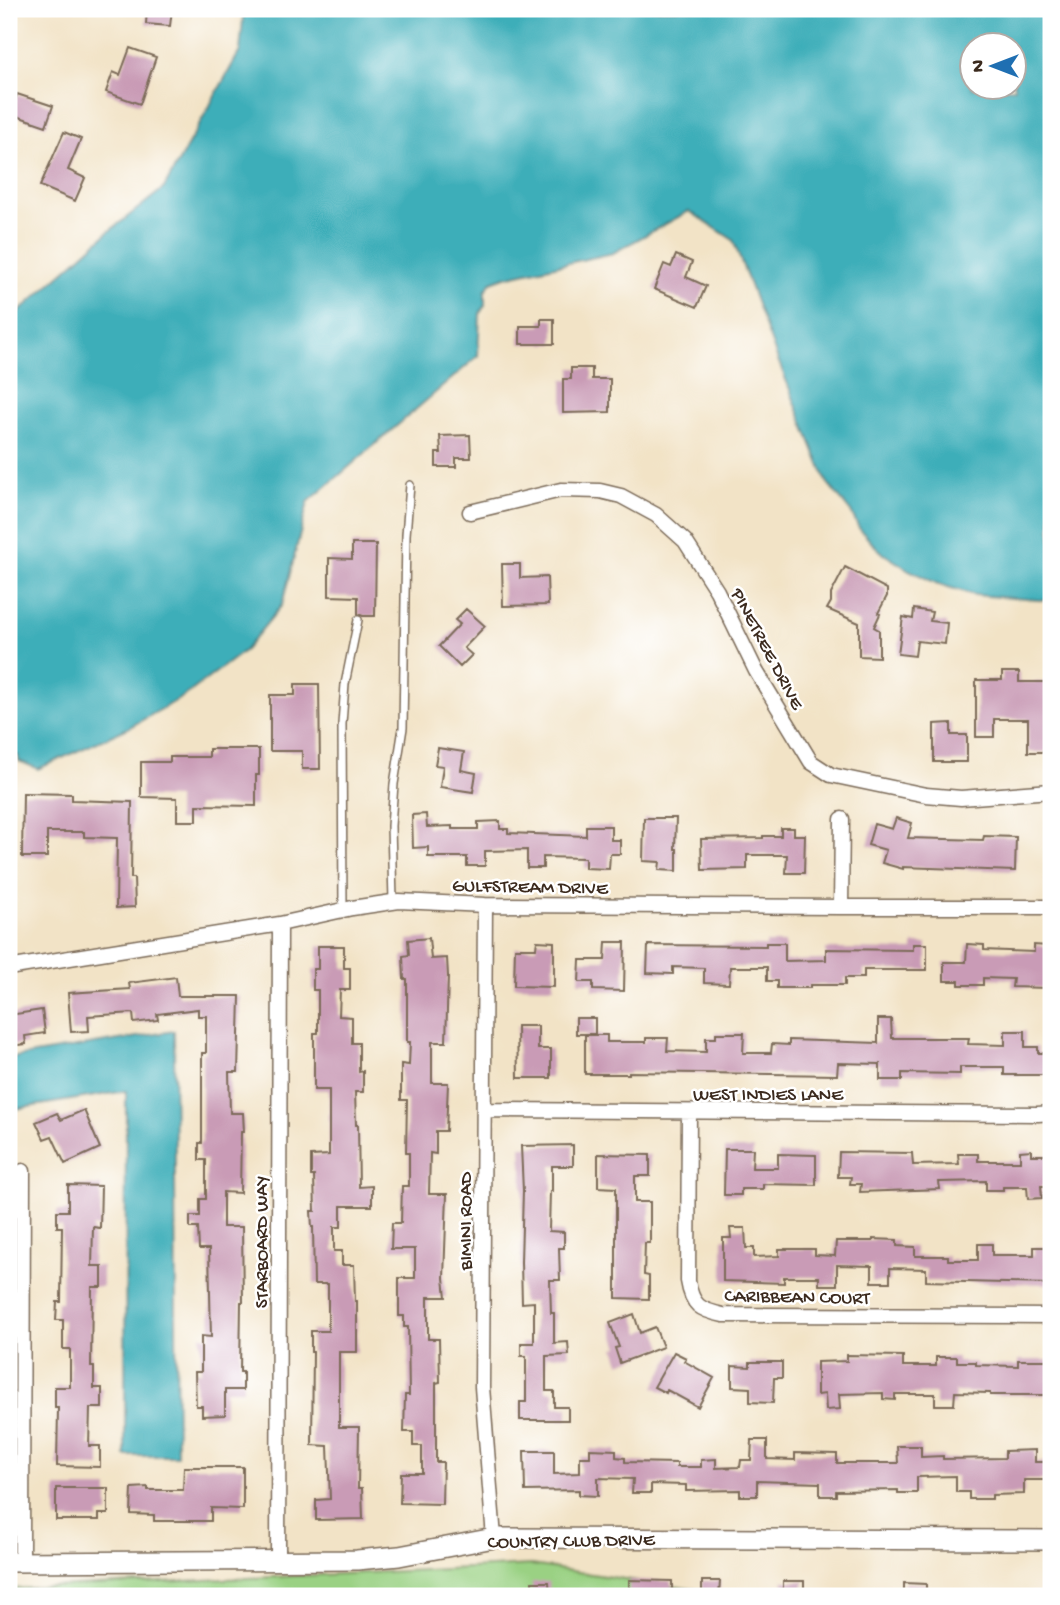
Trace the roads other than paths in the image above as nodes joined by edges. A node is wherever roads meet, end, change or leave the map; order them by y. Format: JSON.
{"nodes":[{"id":1,"x":410,"y":485,"type":"dead end"},
{"id":2,"x":470,"y":512,"type":"dead end"},
{"id":3,"x":358,"y":620,"type":"dead end"},
{"id":4,"x":1051,"y":791,"type":"edge"},
{"id":5,"x":842,"y":819,"type":"dead end"},
{"id":6,"x":393,"y":902,"type":"junction"},
{"id":7,"x":485,"y":905,"type":"junction"},
{"id":8,"x":1051,"y":906,"type":"edge"},
{"id":9,"x":841,"y":907,"type":"junction"},
{"id":10,"x":343,"y":910,"type":"junction"},
{"id":11,"x":280,"y":924,"type":"junction"},
{"id":12,"x":14,"y":967,"type":"dead end"},
{"id":13,"x":484,"y":1110,"type":"junction"},
{"id":14,"x":689,"y":1112,"type":"junction"},
{"id":15,"x":1051,"y":1113,"type":"edge"},
{"id":16,"x":23,"y":1171,"type":"dead end"},
{"id":17,"x":1051,"y":1316,"type":"edge"},
{"id":18,"x":494,"y":1538,"type":"junction"},
{"id":19,"x":1051,"y":1540,"type":"edge"},
{"id":20,"x":278,"y":1561,"type":"junction"},
{"id":21,"x":16,"y":1562,"type":"edge"}],
"edges":[{"from":1,"to":6,"type":"lane"},
{"from":2,"to":4,"type":"street","name":"PINETREE DRIVE"},
{"from":3,"to":10,"type":"lane"},
{"from":5,"to":9,"type":"street"},
{"from":6,"to":7,"type":"street","name":"GULFSTREAM DRIVE"},
{"from":6,"to":10,"type":"street","name":"GULFSTREAM DRIVE"},
{"from":7,"to":9,"type":"street","name":"GULFSTREAM DRIVE"},
{"from":7,"to":13,"type":"street","name":"BIMINI ROAD"},
{"from":8,"to":9,"type":"street","name":"GULFSTREAM DRIVE"},
{"from":10,"to":11,"type":"street","name":"GULFSTREAM DRIVE"},
{"from":11,"to":12,"type":"street","name":"GULFSTREAM DRIVE"},
{"from":11,"to":20,"type":"street","name":"STARBOARD WAY"},
{"from":13,"to":14,"type":"street","name":"WEST INDIES LANE"},
{"from":13,"to":18,"type":"street","name":"BIMINI ROAD"},
{"from":14,"to":15,"type":"street","name":"WEST INDIES LANE"},
{"from":14,"to":17,"type":"street","name":"CARIBBEAN COURT"},
{"from":16,"to":21,"type":"street"},
{"from":18,"to":19,"type":"street","name":"COUNTRY CLUB DRIVE"},
{"from":18,"to":20,"type":"street","name":"COUNTRY CLUB DRIVE"},
{"from":20,"to":21,"type":"street","name":"COUNTRY CLUB DRIVE"}]}
